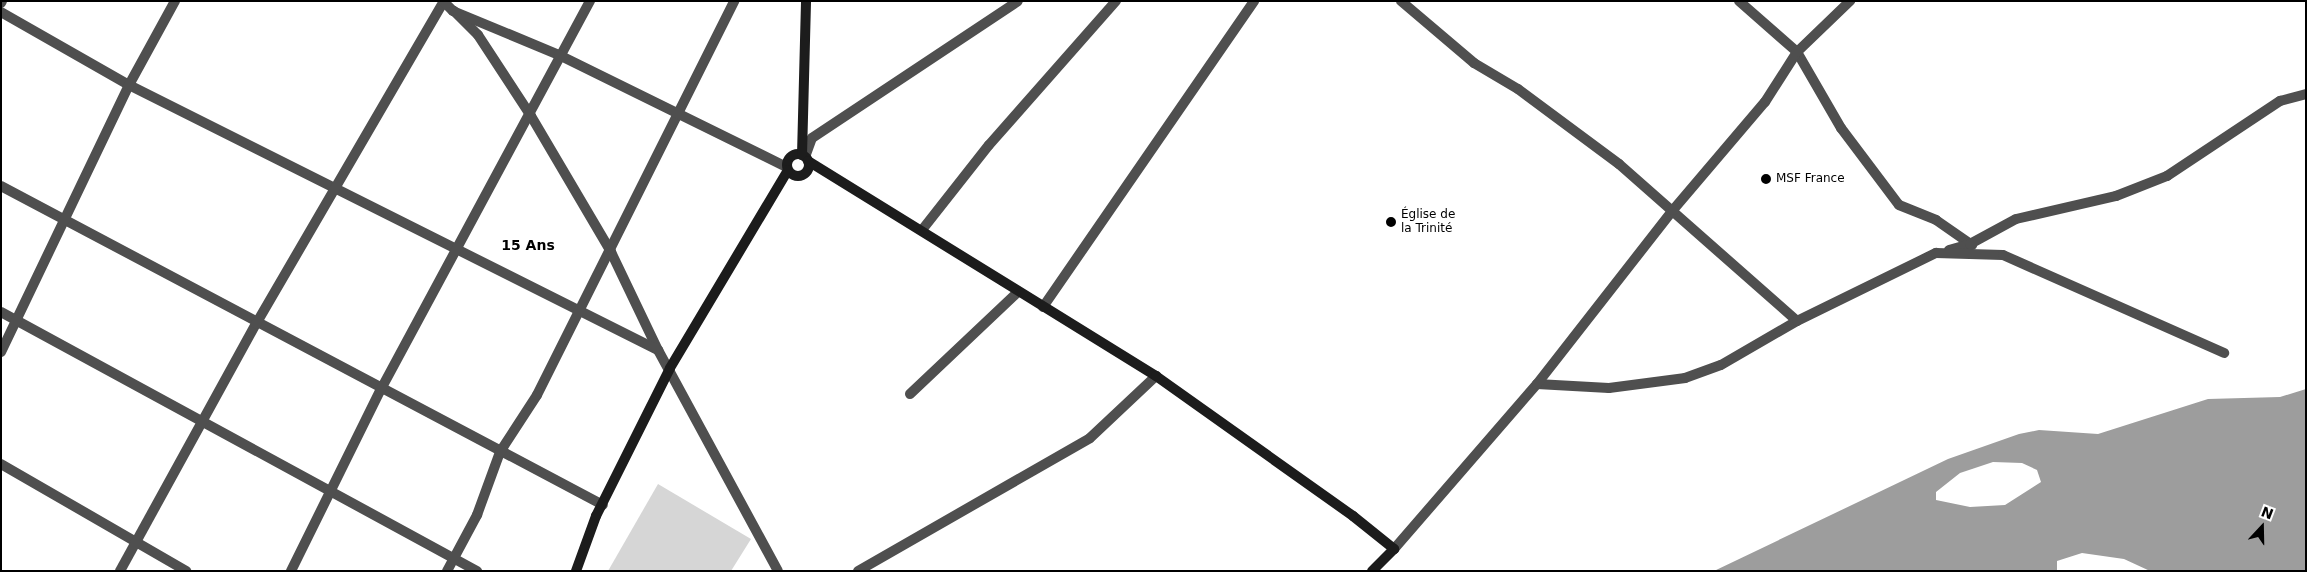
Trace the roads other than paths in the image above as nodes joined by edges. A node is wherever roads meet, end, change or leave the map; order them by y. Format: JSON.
{"nodes":[{"id":1,"x":175,"y":1,"type":"edge"},
{"id":2,"x":444,"y":1,"type":"edge"},
{"id":3,"x":590,"y":1,"type":"edge"},
{"id":4,"x":734,"y":1,"type":"edge"},
{"id":5,"x":806,"y":1,"type":"edge"},
{"id":6,"x":1018,"y":1,"type":"edge"},
{"id":7,"x":1116,"y":1,"type":"edge"},
{"id":8,"x":1254,"y":1,"type":"edge"},
{"id":9,"x":1401,"y":1,"type":"edge"},
{"id":10,"x":1739,"y":1,"type":"edge"},
{"id":11,"x":1850,"y":1,"type":"edge"},
{"id":12,"x":453,"y":11,"type":"junction"},
{"id":13,"x":1,"y":12,"type":"edge"},
{"id":14,"x":1797,"y":52,"type":"junction"},
{"id":15,"x":559,"y":55,"type":"junction"},
{"id":16,"x":129,"y":85,"type":"junction"},
{"id":17,"x":2306,"y":94,"type":"edge"},
{"id":18,"x":676,"y":112,"type":"junction"},
{"id":19,"x":531,"y":116,"type":"junction"},
{"id":20,"x":805,"y":158,"type":"junction"},
{"id":21,"x":788,"y":168,"type":"junction"},
{"id":22,"x":1,"y":186,"type":"edge"},
{"id":23,"x":335,"y":188,"type":"junction"},
{"id":24,"x":1673,"y":210,"type":"junction"},
{"id":25,"x":65,"y":220,"type":"junction"},
{"id":26,"x":922,"y":230,"type":"junction"},
{"id":27,"x":1970,"y":244,"type":"junction"},
{"id":28,"x":458,"y":252,"type":"junction"},
{"id":29,"x":611,"y":252,"type":"junction"},
{"id":30,"x":1936,"y":253,"type":"junction"},
{"id":31,"x":2003,"y":255,"type":"junction"},
{"id":32,"x":1018,"y":292,"type":"junction"},
{"id":33,"x":1043,"y":307,"type":"junction"},
{"id":34,"x":579,"y":309,"type":"junction"},
{"id":35,"x":1,"y":312,"type":"edge"},
{"id":36,"x":18,"y":321,"type":"junction"},
{"id":37,"x":1797,"y":321,"type":"junction"},
{"id":38,"x":256,"y":324,"type":"junction"},
{"id":39,"x":658,"y":350,"type":"junction"},
{"id":40,"x":1,"y":352,"type":"edge"},
{"id":41,"x":2224,"y":353,"type":"dead end"},
{"id":42,"x":670,"y":368,"type":"junction"},
{"id":43,"x":1156,"y":376,"type":"junction"},
{"id":44,"x":1537,"y":384,"type":"junction"},
{"id":45,"x":380,"y":391,"type":"junction"},
{"id":46,"x":910,"y":394,"type":"dead end"},
{"id":47,"x":203,"y":423,"type":"junction"},
{"id":48,"x":500,"y":452,"type":"junction"},
{"id":49,"x":1,"y":464,"type":"edge"},
{"id":50,"x":332,"y":494,"type":"junction"},
{"id":51,"x":603,"y":505,"type":"junction"},
{"id":52,"x":136,"y":542,"type":"junction"},
{"id":53,"x":1394,"y":549,"type":"junction"},
{"id":54,"x":452,"y":559,"type":"junction"},
{"id":55,"x":120,"y":571,"type":"edge"},
{"id":56,"x":186,"y":571,"type":"edge"},
{"id":57,"x":291,"y":571,"type":"edge"},
{"id":58,"x":447,"y":571,"type":"edge"},
{"id":59,"x":477,"y":571,"type":"edge"},
{"id":60,"x":576,"y":571,"type":"edge"},
{"id":61,"x":778,"y":571,"type":"edge"},
{"id":62,"x":858,"y":571,"type":"edge"},
{"id":63,"x":1372,"y":571,"type":"edge"}],
"edges":[{"from":1,"to":16,"type":"street"},
{"from":2,"to":12,"type":"street"},
{"from":2,"to":23,"type":"street"},
{"from":3,"to":15,"type":"street"},
{"from":4,"to":18,"type":"street"},
{"from":5,"to":20,"type":"main road"},
{"from":6,"to":20,"type":"street"},
{"from":7,"to":26,"type":"street"},
{"from":8,"to":33,"type":"street"},
{"from":9,"to":24,"type":"street"},
{"from":10,"to":14,"type":"street"},
{"from":11,"to":14,"type":"street"},
{"from":12,"to":15,"type":"street"},
{"from":12,"to":19,"type":"street"},
{"from":13,"to":16,"type":"street"},
{"from":14,"to":24,"type":"street"},
{"from":14,"to":27,"type":"street"},
{"from":15,"to":18,"type":"street"},
{"from":15,"to":19,"type":"street"},
{"from":16,"to":23,"type":"street"},
{"from":16,"to":25,"type":"street"},
{"from":17,"to":27,"type":"street"},
{"from":18,"to":21,"type":"street"},
{"from":18,"to":29,"type":"street"},
{"from":19,"to":28,"type":"street"},
{"from":19,"to":29,"type":"street"},
{"from":20,"to":21,"type":"main road"},
{"from":20,"to":21,"type":"main road"},
{"from":20,"to":26,"type":"main road"},
{"from":21,"to":42,"type":"main road"},
{"from":22,"to":25,"type":"street"},
{"from":23,"to":28,"type":"street"},
{"from":23,"to":38,"type":"street"},
{"from":24,"to":37,"type":"street"},
{"from":24,"to":44,"type":"street"},
{"from":25,"to":36,"type":"street"},
{"from":25,"to":38,"type":"street"},
{"from":26,"to":32,"type":"main road"},
{"from":27,"to":30,"type":"street"},
{"from":27,"to":31,"type":"street"},
{"from":28,"to":34,"type":"street"},
{"from":28,"to":45,"type":"street"},
{"from":29,"to":34,"type":"street"},
{"from":29,"to":39,"type":"street"},
{"from":30,"to":31,"type":"street"},
{"from":30,"to":37,"type":"street"},
{"from":31,"to":41,"type":"street"},
{"from":32,"to":33,"type":"main road"},
{"from":32,"to":46,"type":"street"},
{"from":33,"to":43,"type":"main road"},
{"from":34,"to":39,"type":"street"},
{"from":34,"to":48,"type":"street"},
{"from":35,"to":36,"type":"street"},
{"from":36,"to":40,"type":"street"},
{"from":36,"to":47,"type":"street"},
{"from":37,"to":44,"type":"street"},
{"from":38,"to":45,"type":"street"},
{"from":38,"to":47,"type":"street"},
{"from":39,"to":42,"type":"street"},
{"from":42,"to":51,"type":"main road"},
{"from":42,"to":61,"type":"street"},
{"from":43,"to":53,"type":"main road"},
{"from":43,"to":62,"type":"street"},
{"from":44,"to":53,"type":"street"},
{"from":45,"to":48,"type":"street"},
{"from":45,"to":50,"type":"street"},
{"from":47,"to":50,"type":"street"},
{"from":47,"to":52,"type":"street"},
{"from":48,"to":51,"type":"street"},
{"from":48,"to":54,"type":"street"},
{"from":49,"to":52,"type":"street"},
{"from":50,"to":54,"type":"street"},
{"from":50,"to":57,"type":"street"},
{"from":51,"to":60,"type":"main road"},
{"from":52,"to":55,"type":"street"},
{"from":52,"to":56,"type":"street"},
{"from":53,"to":63,"type":"main road"},
{"from":54,"to":58,"type":"street"},
{"from":54,"to":59,"type":"street"}]}
